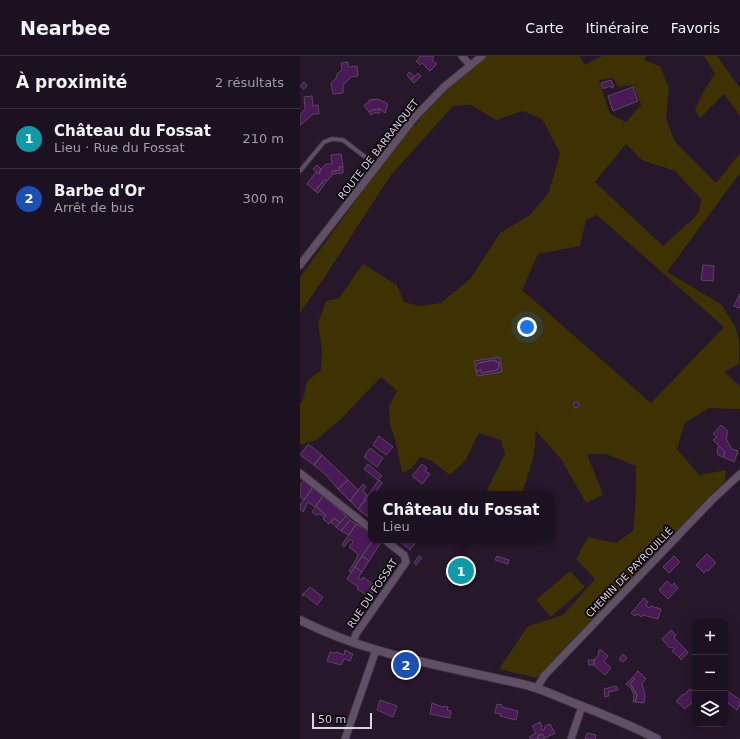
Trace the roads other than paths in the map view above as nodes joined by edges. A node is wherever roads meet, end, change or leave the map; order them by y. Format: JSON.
{"nodes":[{"id":1,"x":462,"y":56,"type":"edge"},
{"id":2,"x":482,"y":56,"type":"edge"},
{"id":3,"x":470,"y":65,"type":"junction"},
{"id":4,"x":377,"y":166,"type":"junction"},
{"id":5,"x":300,"y":171,"type":"edge"},
{"id":6,"x":300,"y":265,"type":"edge"},
{"id":7,"x":300,"y":473,"type":"edge"},
{"id":8,"x":740,"y":474,"type":"edge"},
{"id":9,"x":368,"y":527,"type":"edge"},
{"id":10,"x":389,"y":543,"type":"edge"},
{"id":11,"x":300,"y":620,"type":"edge"},
{"id":12,"x":353,"y":643,"type":"junction"},
{"id":13,"x":376,"y":650,"type":"junction"},
{"id":14,"x":537,"y":688,"type":"junction"},
{"id":15,"x":582,"y":706,"type":"junction"},
{"id":16,"x":345,"y":739,"type":"edge"},
{"id":17,"x":571,"y":739,"type":"edge"},
{"id":18,"x":657,"y":739,"type":"edge"}],
"edges":[{"from":1,"to":3,"type":"street"},
{"from":2,"to":3,"type":"street","name":"ROUTE DE BARRANQUET"},
{"from":3,"to":4,"type":"street","name":"ROUTE DE BARRANQUET"},
{"from":4,"to":5,"type":"lane"},
{"from":4,"to":6,"type":"street","name":"ROUTE DE BARRANQUET"},
{"from":7,"to":9,"type":"street"},
{"from":8,"to":14,"type":"street","name":"CHEMIN DE PAYROUILLÉ"},
{"from":10,"to":12,"type":"street","name":"RUE DU FOSSAT"},
{"from":11,"to":12,"type":"street"},
{"from":12,"to":13,"type":"street"},
{"from":13,"to":14,"type":"street"},
{"from":13,"to":16,"type":"street"},
{"from":14,"to":15,"type":"street"},
{"from":15,"to":17,"type":"street"},
{"from":15,"to":18,"type":"street"}]}
